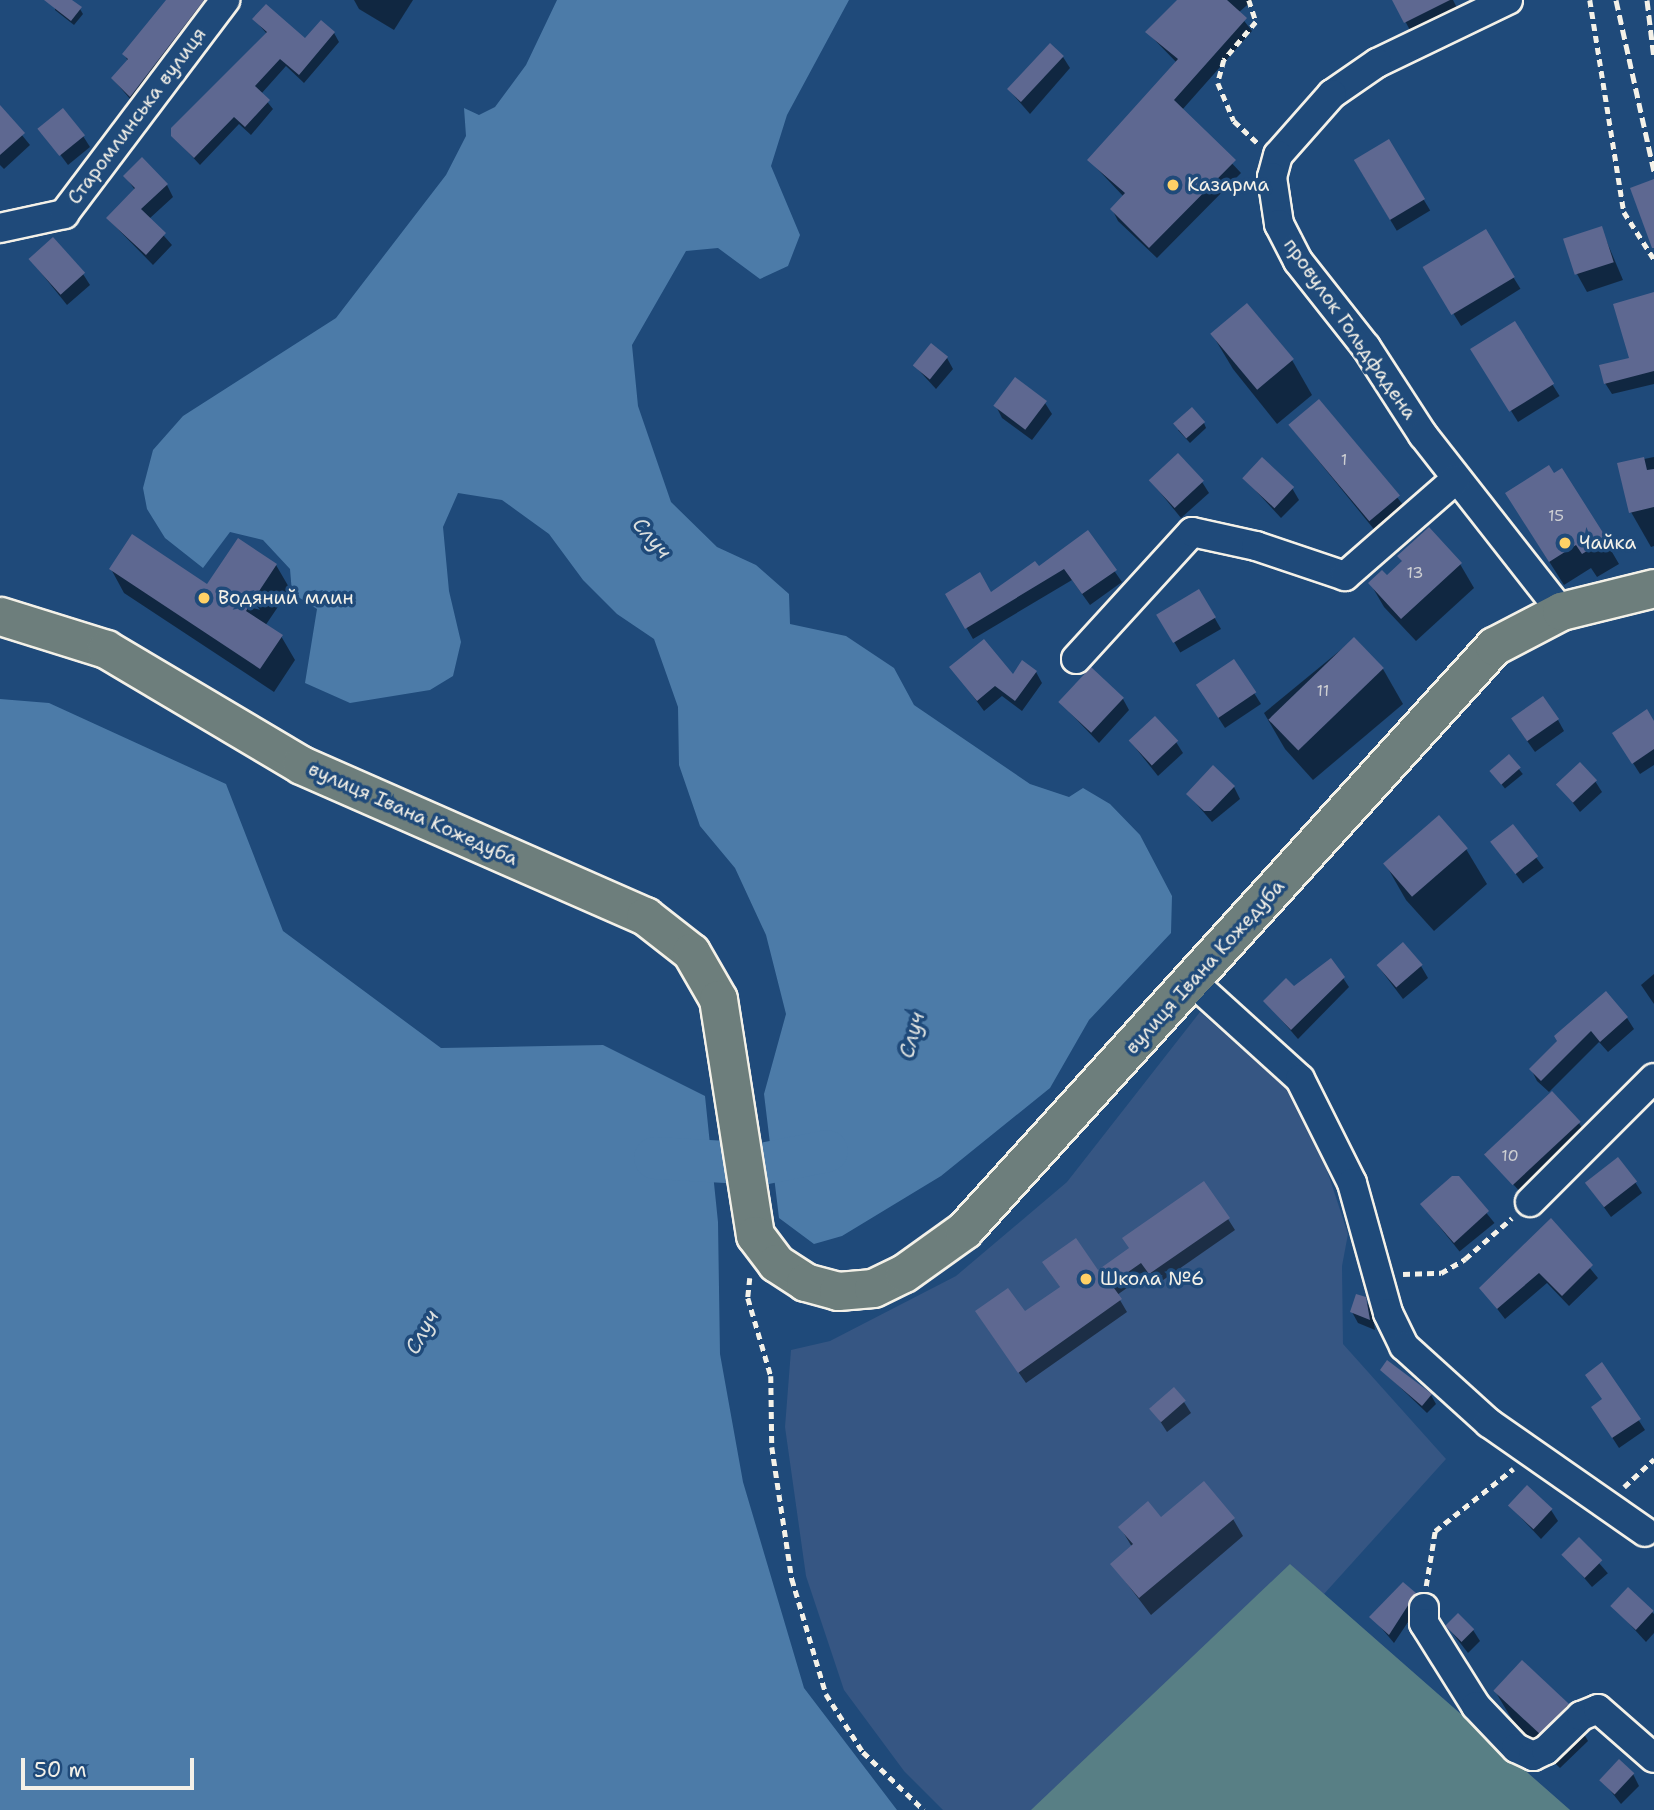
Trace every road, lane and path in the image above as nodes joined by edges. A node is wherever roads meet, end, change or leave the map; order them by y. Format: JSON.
{"nodes":[{"id":1,"x":225,"y":0,"type":"edge"},
{"id":2,"x":1249,"y":0,"type":"edge"},
{"id":3,"x":1508,"y":0,"type":"edge"},
{"id":4,"x":1590,"y":0,"type":"edge"},
{"id":5,"x":1278,"y":155,"type":"junction"},
{"id":6,"x":0,"y":228,"type":"edge"},
{"id":7,"x":1654,"y":259,"type":"edge"},
{"id":8,"x":1456,"y":479,"type":"junction"},
{"id":9,"x":1654,"y":588,"type":"edge"},
{"id":10,"x":1561,"y":611,"type":"junction"},
{"id":11,"x":0,"y":616,"type":"edge"},
{"id":12,"x":1076,"y":659,"type":"dead end"},
{"id":13,"x":1193,"y":982,"type":"junction"},
{"id":14,"x":1654,"y":1078,"type":"edge"},
{"id":15,"x":1530,"y":1202,"type":"joint"},
{"id":16,"x":755,"y":1235,"type":"junction"},
{"id":17,"x":1377,"y":1275,"type":"junction"},
{"id":18,"x":1533,"y":1453,"type":"junction"},
{"id":19,"x":1654,"y":1459,"type":"edge"},
{"id":20,"x":1606,"y":1505,"type":"junction"},
{"id":21,"x":1644,"y":1532,"type":"dead end"},
{"id":22,"x":1424,"y":1608,"type":"joint"},
{"id":23,"x":1654,"y":1758,"type":"edge"},
{"id":24,"x":923,"y":1810,"type":"edge"}],
"edges":[{"from":1,"to":6,"type":"street","name":"Старомлинська вулиця"},
{"from":2,"to":5,"type":"path"},
{"from":3,"to":5,"type":"street"},
{"from":4,"to":7,"type":"path"},
{"from":5,"to":8,"type":"street","name":"провулок Гольдфадена"},
{"from":8,"to":10,"type":"street","name":"провулок Гольдфадена"},
{"from":8,"to":12,"type":"street"},
{"from":9,"to":10,"type":"main road","name":"вулиця Івана Кожедуба"},
{"from":10,"to":13,"type":"main road","name":"вулиця Івана Кожедуба"},
{"from":11,"to":16,"type":"main road","name":"вулиця Івана Кожедуба"},
{"from":13,"to":16,"type":"main road","name":"вулиця Івана Кожедуба"},
{"from":13,"to":17,"type":"street"},
{"from":14,"to":15,"type":"street"},
{"from":15,"to":17,"type":"path"},
{"from":16,"to":24,"type":"path"},
{"from":17,"to":18,"type":"street"},
{"from":18,"to":20,"type":"street"},
{"from":18,"to":22,"type":"path"},
{"from":19,"to":20,"type":"path"},
{"from":20,"to":21,"type":"street"},
{"from":22,"to":23,"type":"street"}]}
